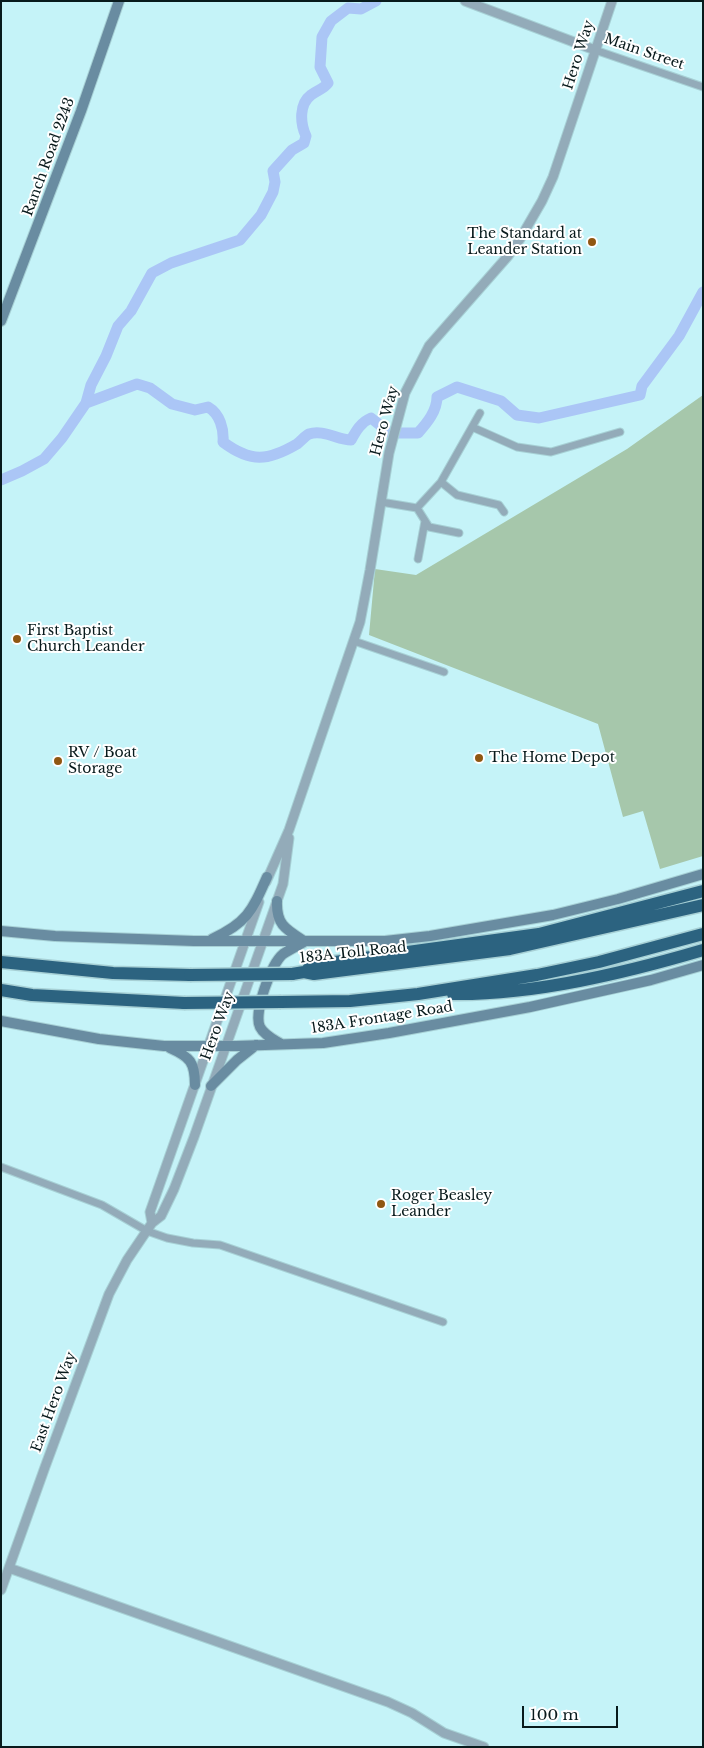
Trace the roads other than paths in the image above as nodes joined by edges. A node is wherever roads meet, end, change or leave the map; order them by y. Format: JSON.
{"nodes":[{"id":1,"x":119,"y":1,"type":"edge"},
{"id":2,"x":612,"y":1,"type":"edge"},
{"id":3,"x":467,"y":2,"type":"edge"},
{"id":4,"x":595,"y":50,"type":"junction"},
{"id":5,"x":703,"y":87,"type":"edge"},
{"id":6,"x":1,"y":321,"type":"edge"},
{"id":7,"x":480,"y":412,"type":"dead end"},
{"id":8,"x":472,"y":427,"type":"junction"},
{"id":9,"x":620,"y":432,"type":"dead end"},
{"id":10,"x":441,"y":482,"type":"junction"},
{"id":11,"x":381,"y":502,"type":"junction"},
{"id":12,"x":417,"y":508,"type":"junction"},
{"id":13,"x":504,"y":512,"type":"dead end"},
{"id":14,"x":425,"y":521,"type":"junction"},
{"id":15,"x":459,"y":534,"type":"dead end"},
{"id":16,"x":418,"y":559,"type":"dead end"},
{"id":17,"x":354,"y":641,"type":"junction"},
{"id":18,"x":444,"y":672,"type":"dead end"},
{"id":19,"x":289,"y":830,"type":"junction"},
{"id":20,"x":703,"y":874,"type":"edge"},
{"id":21,"x":267,"y":877,"type":"junction"},
{"id":22,"x":703,"y":891,"type":"edge"},
{"id":23,"x":277,"y":901,"type":"junction"},
{"id":24,"x":703,"y":905,"type":"edge"},
{"id":25,"x":1,"y":931,"type":"edge"},
{"id":26,"x":703,"y":934,"type":"edge"},
{"id":27,"x":209,"y":941,"type":"junction"},
{"id":28,"x":245,"y":941,"type":"junction"},
{"id":29,"x":263,"y":941,"type":"junction"},
{"id":30,"x":304,"y":942,"type":"junction"},
{"id":31,"x":703,"y":950,"type":"edge"},
{"id":32,"x":1,"y":962,"type":"edge"},
{"id":33,"x":703,"y":965,"type":"edge"},
{"id":34,"x":298,"y":973,"type":"junction"},
{"id":35,"x":1,"y":990,"type":"edge"},
{"id":36,"x":418,"y":994,"type":"junction"},
{"id":37,"x":1,"y":1021,"type":"edge"},
{"id":38,"x":283,"y":1044,"type":"junction"},
{"id":39,"x":209,"y":1045,"type":"junction"},
{"id":40,"x":256,"y":1045,"type":"junction"},
{"id":41,"x":164,"y":1046,"type":"junction"},
{"id":42,"x":226,"y":1046,"type":"junction"},
{"id":43,"x":195,"y":1085,"type":"junction"},
{"id":44,"x":211,"y":1086,"type":"junction"},
{"id":45,"x":1,"y":1167,"type":"edge"},
{"id":46,"x":150,"y":1227,"type":"junction"},
{"id":47,"x":443,"y":1322,"type":"dead end"},
{"id":48,"x":9,"y":1568,"type":"junction"},
{"id":49,"x":1,"y":1590,"type":"edge"},
{"id":50,"x":484,"y":1747,"type":"edge"}],
"edges":[{"from":1,"to":6,"type":"main road","name":"Ranch Road 2243"},
{"from":2,"to":4,"type":"street","name":"Hero Way"},
{"from":3,"to":4,"type":"street","name":"Main Street"},
{"from":4,"to":5,"type":"street","name":"Main Street"},
{"from":4,"to":11,"type":"street","name":"Hero Way"},
{"from":7,"to":8,"type":"street"},
{"from":8,"to":9,"type":"street"},
{"from":8,"to":10,"type":"street"},
{"from":10,"to":12,"type":"street"},
{"from":10,"to":13,"type":"street"},
{"from":11,"to":12,"type":"street"},
{"from":11,"to":17,"type":"street","name":"Hero Way"},
{"from":12,"to":14,"type":"street"},
{"from":14,"to":15,"type":"street"},
{"from":14,"to":16,"type":"street"},
{"from":17,"to":18,"type":"street"},
{"from":17,"to":19,"type":"street","name":"Hero Way"},
{"from":19,"to":21,"type":"street","name":"Hero Way"},
{"from":19,"to":23,"type":"street","name":"Hero Way"},
{"from":20,"to":30,"type":"main road"},
{"from":21,"to":27,"type":"main road"},
{"from":21,"to":28,"type":"street","name":"Hero Way"},
{"from":22,"to":34,"type":"highway"},
{"from":23,"to":29,"type":"street","name":"Hero Way"},
{"from":23,"to":30,"type":"main road"},
{"from":24,"to":34,"type":"highway","name":"183A Toll Road"},
{"from":25,"to":27,"type":"main road"},
{"from":26,"to":36,"type":"highway"},
{"from":27,"to":28,"type":"main road"},
{"from":28,"to":29,"type":"main road"},
{"from":28,"to":39,"type":"street","name":"Hero Way"},
{"from":29,"to":30,"type":"main road"},
{"from":29,"to":42,"type":"street","name":"Hero Way"},
{"from":30,"to":38,"type":"main road"},
{"from":31,"to":36,"type":"highway"},
{"from":32,"to":34,"type":"highway","name":"183A Toll Road","bridge":true},
{"from":33,"to":38,"type":"main road","name":"183A Frontage Road"},
{"from":35,"to":36,"type":"highway","bridge":true},
{"from":37,"to":41,"type":"main road","name":"183A Frontage Road"},
{"from":38,"to":40,"type":"main road","name":"183A Frontage Road"},
{"from":39,"to":41,"type":"main road","name":"183A Frontage Road"},
{"from":39,"to":42,"type":"main road","name":"183A Frontage Road"},
{"from":39,"to":43,"type":"street","name":"Hero Way"},
{"from":40,"to":42,"type":"main road","name":"183A Frontage Road"},
{"from":40,"to":44,"type":"main road"},
{"from":41,"to":43,"type":"main road"},
{"from":42,"to":44,"type":"street","name":"Hero Way"},
{"from":43,"to":46,"type":"street","name":"Hero Way"},
{"from":44,"to":46,"type":"street","name":"Hero Way"},
{"from":45,"to":46,"type":"street"},
{"from":46,"to":47,"type":"street"},
{"from":46,"to":48,"type":"street","name":"East Hero Way"},
{"from":48,"to":49,"type":"street","name":"East Hero Way"},
{"from":48,"to":50,"type":"street"}]}
